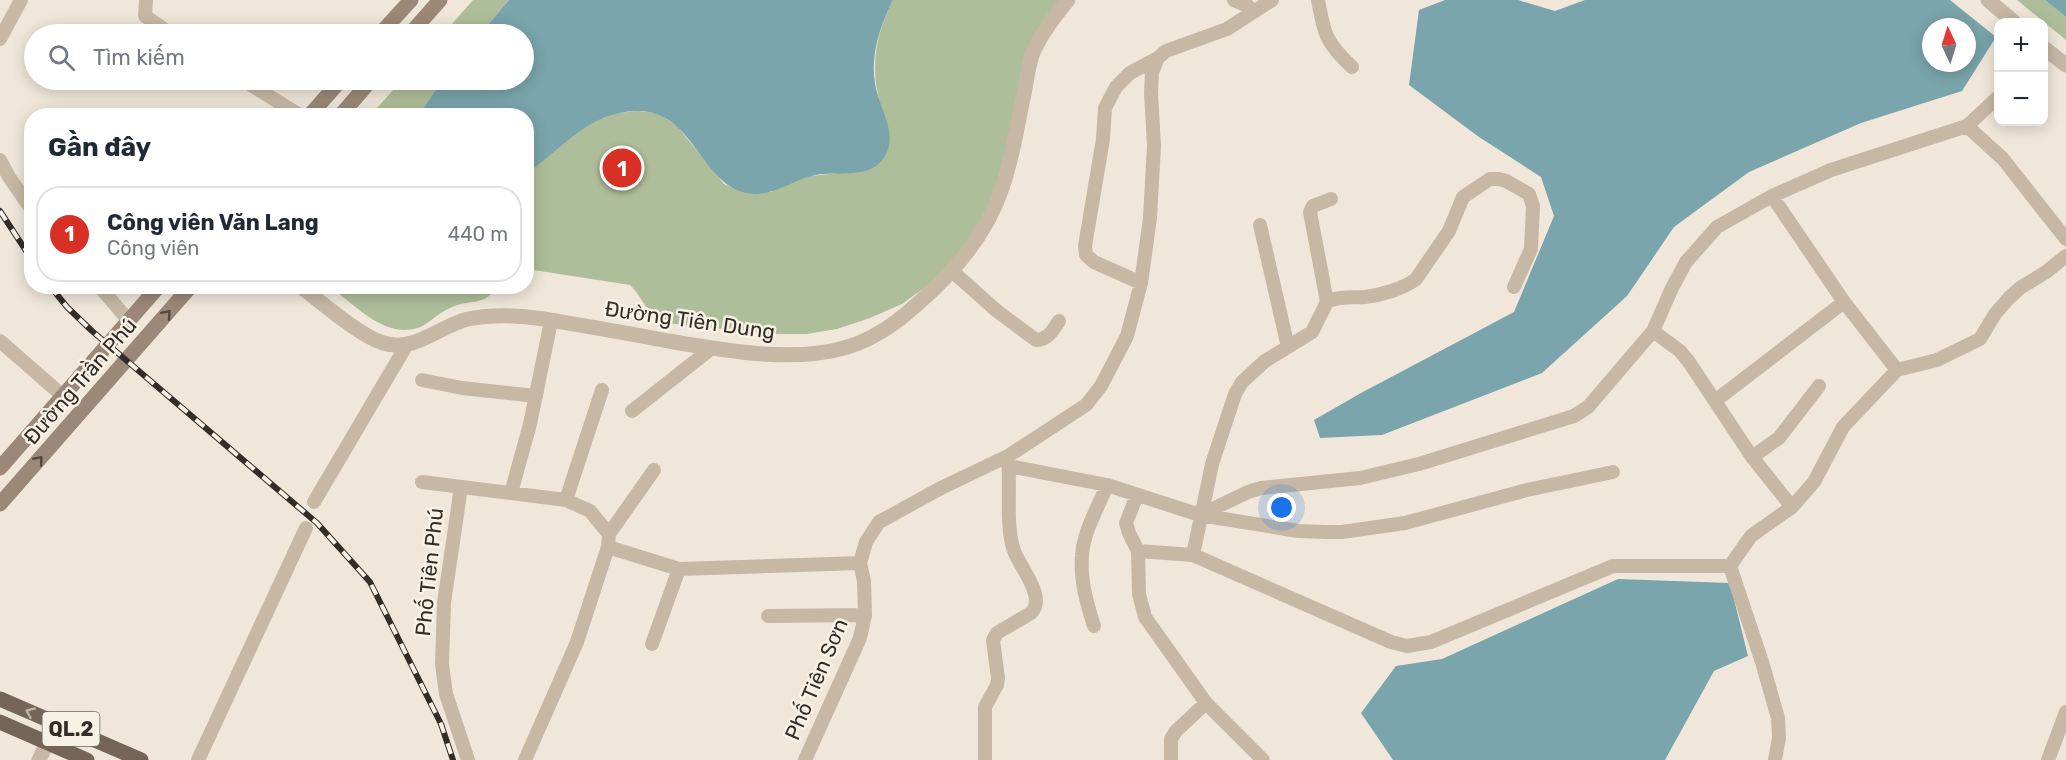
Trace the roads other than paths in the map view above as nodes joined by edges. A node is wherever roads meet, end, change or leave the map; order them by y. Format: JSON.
{"nodes":[{"id":1,"x":21,"y":0,"type":"edge"},
{"id":2,"x":146,"y":0,"type":"edge"},
{"id":3,"x":411,"y":0,"type":"edge"},
{"id":4,"x":440,"y":0,"type":"edge"},
{"id":5,"x":1068,"y":0,"type":"edge"},
{"id":6,"x":1234,"y":0,"type":"edge"},
{"id":7,"x":1272,"y":0,"type":"edge"},
{"id":8,"x":1318,"y":0,"type":"edge"},
{"id":9,"x":1988,"y":0,"type":"edge"},
{"id":10,"x":1252,"y":11,"type":"junction"},
{"id":11,"x":2009,"y":18,"type":"edge"},
{"id":12,"x":157,"y":24,"type":"edge"},
{"id":13,"x":389,"y":24,"type":"edge"},
{"id":14,"x":419,"y":24,"type":"edge"},
{"id":15,"x":0,"y":39,"type":"edge"},
{"id":16,"x":2048,"y":53,"type":"edge"},
{"id":17,"x":1158,"y":58,"type":"junction"},
{"id":18,"x":2066,"y":65,"type":"edge"},
{"id":19,"x":1352,"y":67,"type":"dead end"},
{"id":20,"x":259,"y":90,"type":"edge"},
{"id":21,"x":332,"y":90,"type":"edge"},
{"id":22,"x":362,"y":90,"type":"edge"},
{"id":23,"x":1994,"y":101,"type":"edge"},
{"id":24,"x":288,"y":108,"type":"edge"},
{"id":25,"x":316,"y":108,"type":"edge"},
{"id":26,"x":347,"y":108,"type":"edge"},
{"id":27,"x":1967,"y":126,"type":"junction"},
{"id":28,"x":0,"y":160,"type":"edge"},
{"id":29,"x":1772,"y":196,"type":"junction"},
{"id":30,"x":24,"y":199,"type":"edge"},
{"id":31,"x":1331,"y":200,"type":"dead end"},
{"id":32,"x":1260,"y":225,"type":"dead end"},
{"id":33,"x":2066,"y":239,"type":"edge"},
{"id":34,"x":2066,"y":256,"type":"edge"},
{"id":35,"x":952,"y":271,"type":"junction"},
{"id":36,"x":1141,"y":283,"type":"junction"},
{"id":37,"x":1514,"y":287,"type":"dead end"},
{"id":38,"x":106,"y":294,"type":"edge"},
{"id":39,"x":152,"y":294,"type":"edge"},
{"id":40,"x":184,"y":294,"type":"edge"},
{"id":41,"x":311,"y":294,"type":"edge"},
{"id":42,"x":1327,"y":302,"type":"junction"},
{"id":43,"x":1844,"y":302,"type":"junction"},
{"id":44,"x":129,"y":321,"type":"junction"},
{"id":45,"x":551,"y":321,"type":"junction"},
{"id":46,"x":1059,"y":321,"type":"dead end"},
{"id":47,"x":1653,"y":332,"type":"junction"},
{"id":48,"x":0,"y":341,"type":"edge"},
{"id":49,"x":406,"y":346,"type":"junction"},
{"id":50,"x":1288,"y":347,"type":"junction"},
{"id":51,"x":712,"y":348,"type":"junction"},
{"id":52,"x":1897,"y":370,"type":"junction"},
{"id":53,"x":422,"y":380,"type":"dead end"},
{"id":54,"x":1819,"y":386,"type":"dead end"},
{"id":55,"x":602,"y":390,"type":"dead end"},
{"id":56,"x":63,"y":396,"type":"junction"},
{"id":57,"x":536,"y":396,"type":"junction"},
{"id":58,"x":1715,"y":401,"type":"junction"},
{"id":59,"x":632,"y":411,"type":"dead end"},
{"id":60,"x":1752,"y":457,"type":"junction"},
{"id":61,"x":1009,"y":461,"type":"junction"},
{"id":62,"x":0,"y":468,"type":"edge"},
{"id":63,"x":654,"y":470,"type":"dead end"},
{"id":64,"x":1613,"y":472,"type":"dead end"},
{"id":65,"x":422,"y":482,"type":"dead end"},
{"id":66,"x":1107,"y":485,"type":"junction"},
{"id":67,"x":461,"y":487,"type":"junction"},
{"id":68,"x":511,"y":493,"type":"junction"},
{"id":69,"x":1137,"y":495,"type":"junction"},
{"id":70,"x":566,"y":500,"type":"junction"},
{"id":71,"x":314,"y":502,"type":"dead end"},
{"id":72,"x":0,"y":504,"type":"edge"},
{"id":73,"x":1792,"y":507,"type":"junction"},
{"id":74,"x":1200,"y":515,"type":"junction"},
{"id":75,"x":306,"y":528,"type":"dead end"},
{"id":76,"x":608,"y":540,"type":"junction"},
{"id":77,"x":1138,"y":551,"type":"junction"},
{"id":78,"x":1193,"y":555,"type":"junction"},
{"id":79,"x":860,"y":563,"type":"junction"},
{"id":80,"x":1730,"y":566,"type":"junction"},
{"id":81,"x":679,"y":569,"type":"junction"},
{"id":82,"x":865,"y":615,"type":"junction"},
{"id":83,"x":768,"y":616,"type":"dead end"},
{"id":84,"x":1094,"y":626,"type":"dead end"},
{"id":85,"x":652,"y":644,"type":"dead end"},
{"id":86,"x":0,"y":699,"type":"edge"},
{"id":87,"x":1206,"y":703,"type":"junction"},
{"id":88,"x":2066,"y":712,"type":"edge"},
{"id":89,"x":0,"y":722,"type":"edge"},
{"id":90,"x":47,"y":742,"type":"junction"},
{"id":91,"x":39,"y":760,"type":"edge"},
{"id":92,"x":87,"y":760,"type":"edge"},
{"id":93,"x":141,"y":760,"type":"edge"},
{"id":94,"x":198,"y":760,"type":"edge"},
{"id":95,"x":468,"y":760,"type":"edge"},
{"id":96,"x":525,"y":760,"type":"edge"},
{"id":97,"x":805,"y":760,"type":"edge"},
{"id":98,"x":985,"y":760,"type":"edge"},
{"id":99,"x":1171,"y":760,"type":"edge"},
{"id":100,"x":1263,"y":760,"type":"edge"},
{"id":101,"x":1774,"y":760,"type":"edge"},
{"id":102,"x":2048,"y":760,"type":"edge"}],
"edges":[{"from":1,"to":15,"type":"street"},
{"from":2,"to":12,"type":"street"},
{"from":3,"to":13,"type":"main road"},
{"from":4,"to":14,"type":"main road"},
{"from":5,"to":35,"type":"street","name":"Đường Tiên Dung"},
{"from":6,"to":10,"type":"street"},
{"from":7,"to":10,"type":"street"},
{"from":8,"to":19,"type":"street"},
{"from":9,"to":11,"type":"street"},
{"from":10,"to":17,"type":"street"},
{"from":16,"to":18,"type":"street"},
{"from":17,"to":36,"type":"street"},
{"from":17,"to":36,"type":"street"},
{"from":20,"to":24,"type":"street"},
{"from":21,"to":25,"type":"main road"},
{"from":22,"to":26,"type":"main road"},
{"from":23,"to":27,"type":"street"},
{"from":27,"to":29,"type":"street"},
{"from":27,"to":33,"type":"street"},
{"from":28,"to":30,"type":"street"},
{"from":29,"to":43,"type":"street"},
{"from":29,"to":47,"type":"street"},
{"from":31,"to":42,"type":"street"},
{"from":32,"to":50,"type":"street"},
{"from":34,"to":52,"type":"street"},
{"from":35,"to":46,"type":"street"},
{"from":35,"to":51,"type":"street","name":"Đường Tiên Dung"},
{"from":36,"to":61,"type":"street"},
{"from":37,"to":42,"type":"street"},
{"from":38,"to":44,"type":"street"},
{"from":39,"to":44,"type":"main road","name":"Đường Trần Phú"},
{"from":72,"to":40,"type":"main road","name":"Đường Trần Phú","one_way":true},
{"from":41,"to":49,"type":"street"},
{"from":42,"to":50,"type":"street"},
{"from":43,"to":52,"type":"street"},
{"from":43,"to":58,"type":"street"},
{"from":44,"to":56,"type":"main road","name":"Đường Trần Phú"},
{"from":45,"to":49,"type":"street","name":"Đường Tiên Dung"},
{"from":45,"to":51,"type":"street","name":"Đường Tiên Dung"},
{"from":45,"to":57,"type":"street"},
{"from":47,"to":58,"type":"street"},
{"from":47,"to":74,"type":"street"},
{"from":48,"to":56,"type":"street"},
{"from":49,"to":71,"type":"street"},
{"from":50,"to":74,"type":"street"},
{"from":51,"to":59,"type":"street"},
{"from":52,"to":73,"type":"street"},
{"from":53,"to":57,"type":"street"},
{"from":54,"to":60,"type":"street"},
{"from":55,"to":70,"type":"street"},
{"from":56,"to":62,"type":"main road","name":"Đường Trần Phú"},
{"from":57,"to":68,"type":"street"},
{"from":58,"to":60,"type":"street"},
{"from":60,"to":73,"type":"street"},
{"from":61,"to":66,"type":"street"},
{"from":61,"to":79,"type":"street","name":"Phố Tiên Sơn"},
{"from":61,"to":98,"type":"street"},
{"from":63,"to":76,"type":"street"},
{"from":64,"to":74,"type":"street"},
{"from":65,"to":67,"type":"street"},
{"from":66,"to":69,"type":"street"},
{"from":66,"to":84,"type":"street"},
{"from":67,"to":68,"type":"street","name":"Phố Tiên Phú"},
{"from":67,"to":95,"type":"street","name":"Phố Tiên Phú"},
{"from":68,"to":70,"type":"street","name":"Phố Tiên Phú"},
{"from":69,"to":74,"type":"street"},
{"from":69,"to":77,"type":"street"},
{"from":70,"to":76,"type":"street","name":"Phố Tiên Phú"},
{"from":73,"to":80,"type":"street"},
{"from":74,"to":78,"type":"street"},
{"from":75,"to":94,"type":"street"},
{"from":76,"to":81,"type":"street"},
{"from":76,"to":96,"type":"street"},
{"from":77,"to":78,"type":"street"},
{"from":77,"to":87,"type":"street"},
{"from":78,"to":80,"type":"street"},
{"from":79,"to":81,"type":"street"},
{"from":79,"to":82,"type":"street","name":"Phố Tiên Sơn"},
{"from":80,"to":101,"type":"street"},
{"from":81,"to":85,"type":"street"},
{"from":82,"to":83,"type":"street"},
{"from":82,"to":97,"type":"street","name":"Phố Tiên Sơn"},
{"from":93,"to":86,"type":"main road","number":"QL.2","one_way":true},
{"from":87,"to":99,"type":"street"},
{"from":87,"to":100,"type":"street"},
{"from":88,"to":102,"type":"street"},
{"from":89,"to":90,"type":"main road","number":"QL.2"},
{"from":90,"to":91,"type":"street"},
{"from":90,"to":92,"type":"main road","number":"QL.2"}]}
